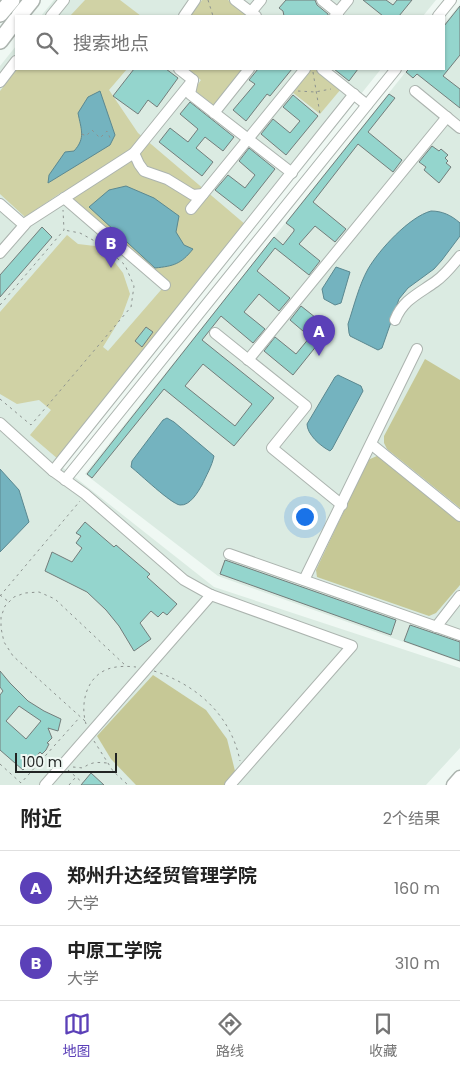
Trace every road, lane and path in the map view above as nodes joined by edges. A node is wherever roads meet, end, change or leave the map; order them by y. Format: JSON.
{"nodes":[{"id":1,"x":12,"y":0,"type":"edge"},
{"id":2,"x":32,"y":0,"type":"edge"},
{"id":3,"x":64,"y":0,"type":"edge"},
{"id":4,"x":194,"y":0,"type":"edge"},
{"id":5,"x":208,"y":0,"type":"edge"},
{"id":6,"x":235,"y":0,"type":"edge"},
{"id":7,"x":260,"y":0,"type":"edge"},
{"id":8,"x":322,"y":0,"type":"edge"},
{"id":9,"x":348,"y":0,"type":"edge"},
{"id":10,"x":451,"y":0,"type":"edge"},
{"id":11,"x":0,"y":14,"type":"edge"},
{"id":12,"x":253,"y":14,"type":"edge"},
{"id":13,"x":336,"y":14,"type":"edge"},
{"id":14,"x":20,"y":15,"type":"edge"},
{"id":15,"x":52,"y":15,"type":"edge"},
{"id":16,"x":185,"y":15,"type":"edge"},
{"id":17,"x":213,"y":15,"type":"edge"},
{"id":18,"x":439,"y":15,"type":"edge"},
{"id":19,"x":15,"y":21,"type":"edge"},
{"id":20,"x":0,"y":41,"type":"edge"},
{"id":21,"x":15,"y":61,"type":"edge"},
{"id":22,"x":180,"y":70,"type":"edge"},
{"id":23,"x":248,"y":70,"type":"edge"},
{"id":24,"x":304,"y":70,"type":"edge"},
{"id":25,"x":313,"y":70,"type":"edge"},
{"id":26,"x":323,"y":70,"type":"edge"},
{"id":27,"x":395,"y":70,"type":"edge"},
{"id":28,"x":193,"y":80,"type":"junction"},
{"id":29,"x":0,"y":82,"type":"edge"},
{"id":30,"x":344,"y":86,"type":"junction"},
{"id":31,"x":287,"y":91,"type":"junction"},
{"id":32,"x":415,"y":91,"type":"dead end"},
{"id":33,"x":315,"y":92,"type":"junction"},
{"id":34,"x":354,"y":94,"type":"junction"},
{"id":35,"x":367,"y":105,"type":"junction"},
{"id":36,"x":214,"y":113,"type":"junction"},
{"id":37,"x":320,"y":114,"type":"dead end"},
{"id":38,"x":447,"y":117,"type":"junction"},
{"id":39,"x":460,"y":128,"type":"edge"},
{"id":40,"x":82,"y":134,"type":"dead end"},
{"id":41,"x":248,"y":139,"type":"junction"},
{"id":42,"x":111,"y":140,"type":"dead end"},
{"id":43,"x":134,"y":153,"type":"junction"},
{"id":44,"x":292,"y":172,"type":"junction"},
{"id":45,"x":203,"y":194,"type":"junction"},
{"id":46,"x":65,"y":199,"type":"junction"},
{"id":47,"x":0,"y":204,"type":"edge"},
{"id":48,"x":191,"y":208,"type":"dead end"},
{"id":49,"x":24,"y":225,"type":"junction"},
{"id":50,"x":64,"y":230,"type":"junction"},
{"id":51,"x":0,"y":253,"type":"edge"},
{"id":52,"x":460,"y":256,"type":"edge"},
{"id":53,"x":165,"y":285,"type":"dead end"},
{"id":54,"x":0,"y":305,"type":"edge"},
{"id":55,"x":395,"y":320,"type":"dead end"},
{"id":56,"x":215,"y":333,"type":"dead end"},
{"id":57,"x":417,"y":349,"type":"dead end"},
{"id":58,"x":248,"y":360,"type":"junction"},
{"id":59,"x":0,"y":399,"type":"edge"},
{"id":60,"x":0,"y":423,"type":"edge"},
{"id":61,"x":371,"y":444,"type":"junction"},
{"id":62,"x":53,"y":471,"type":"junction"},
{"id":63,"x":65,"y":480,"type":"junction"},
{"id":64,"x":85,"y":494,"type":"junction"},
{"id":65,"x":342,"y":505,"type":"junction"},
{"id":66,"x":460,"y":516,"type":"edge"},
{"id":67,"x":229,"y":554,"type":"dead end"},
{"id":68,"x":304,"y":580,"type":"junction"},
{"id":69,"x":0,"y":595,"type":"edge"},
{"id":70,"x":211,"y":595,"type":"junction"},
{"id":71,"x":460,"y":596,"type":"edge"},
{"id":72,"x":9,"y":602,"type":"junction"},
{"id":73,"x":436,"y":627,"type":"junction"},
{"id":74,"x":460,"y":635,"type":"edge"},
{"id":75,"x":126,"y":666,"type":"junction"},
{"id":76,"x":146,"y":669,"type":"junction"},
{"id":77,"x":80,"y":717,"type":"junction"},
{"id":78,"x":85,"y":721,"type":"junction"},
{"id":79,"x":90,"y":734,"type":"junction"},
{"id":80,"x":107,"y":763,"type":"junction"},
{"id":81,"x":0,"y":764,"type":"edge"},
{"id":82,"x":62,"y":765,"type":"junction"},
{"id":83,"x":242,"y":771,"type":"junction"},
{"id":84,"x":76,"y":777,"type":"junction"},
{"id":85,"x":82,"y":783,"type":"dead end"},
{"id":86,"x":45,"y":785,"type":"edge"},
{"id":87,"x":69,"y":785,"type":"edge"},
{"id":88,"x":128,"y":785,"type":"edge"},
{"id":89,"x":230,"y":785,"type":"edge"}],
"edges":[{"from":1,"to":11,"type":"highway"},
{"from":2,"to":14,"type":"highway"},
{"from":3,"to":15,"type":"street"},
{"from":4,"to":16,"type":"street"},
{"from":5,"to":17,"type":"path"},
{"from":6,"to":12,"type":"street"},
{"from":7,"to":12,"type":"street"},
{"from":8,"to":13,"type":"street"},
{"from":9,"to":13,"type":"street"},
{"from":10,"to":18,"type":"street"},
{"from":19,"to":20,"type":"highway"},
{"from":21,"to":29,"type":"street"},
{"from":22,"to":28,"type":"street"},
{"from":23,"to":36,"type":"street"},
{"from":24,"to":31,"type":"street"},
{"from":25,"to":33,"type":"path"},
{"from":26,"to":30,"type":"street"},
{"from":27,"to":35,"type":"street"},
{"from":28,"to":36,"type":"street"},
{"from":28,"to":43,"type":"street"},
{"from":30,"to":33,"type":"path"},
{"from":30,"to":34,"type":"street"},
{"from":31,"to":33,"type":"path"},
{"from":31,"to":41,"type":"street"},
{"from":32,"to":38,"type":"street"},
{"from":33,"to":37,"type":"path"},
{"from":34,"to":35,"type":"street"},
{"from":34,"to":44,"type":"street"},
{"from":35,"to":63,"type":"street"},
{"from":36,"to":41,"type":"street"},
{"from":38,"to":39,"type":"street"},
{"from":38,"to":58,"type":"street"},
{"from":40,"to":42,"type":"path"},
{"from":41,"to":44,"type":"street"},
{"from":41,"to":45,"type":"street"},
{"from":43,"to":45,"type":"street"},
{"from":43,"to":46,"type":"street"},
{"from":44,"to":62,"type":"street"},
{"from":45,"to":48,"type":"street"},
{"from":46,"to":49,"type":"street"},
{"from":46,"to":50,"type":"path"},
{"from":46,"to":53,"type":"street"},
{"from":47,"to":49,"type":"street"},
{"from":49,"to":51,"type":"street"},
{"from":50,"to":54,"type":"path"},
{"from":50,"to":59,"type":"path"},
{"from":52,"to":55,"type":"street"},
{"from":56,"to":58,"type":"street"},
{"from":57,"to":61,"type":"street"},
{"from":58,"to":65,"type":"street"},
{"from":60,"to":62,"type":"street"},
{"from":61,"to":65,"type":"street"},
{"from":61,"to":66,"type":"street"},
{"from":62,"to":63,"type":"street"},
{"from":63,"to":64,"type":"street"},
{"from":64,"to":69,"type":"path"},
{"from":64,"to":70,"type":"street"},
{"from":65,"to":68,"type":"street"},
{"from":67,"to":68,"type":"street"},
{"from":68,"to":73,"type":"street"},
{"from":69,"to":72,"type":"path"},
{"from":70,"to":76,"type":"street"},
{"from":70,"to":83,"type":"street"},
{"from":71,"to":73,"type":"street"},
{"from":72,"to":75,"type":"path"},
{"from":72,"to":77,"type":"path"},
{"from":73,"to":74,"type":"street"},
{"from":75,"to":76,"type":"path"},
{"from":75,"to":78,"type":"path"},
{"from":76,"to":79,"type":"street"},
{"from":76,"to":83,"type":"path"},
{"from":77,"to":78,"type":"path"},
{"from":77,"to":81,"type":"path"},
{"from":78,"to":79,"type":"path"},
{"from":79,"to":80,"type":"path"},
{"from":79,"to":82,"type":"street"},
{"from":80,"to":82,"type":"path"},
{"from":80,"to":88,"type":"path"},
{"from":82,"to":84,"type":"path"},
{"from":82,"to":86,"type":"street"},
{"from":83,"to":89,"type":"street"},
{"from":84,"to":85,"type":"path"},
{"from":84,"to":87,"type":"path"}]}
